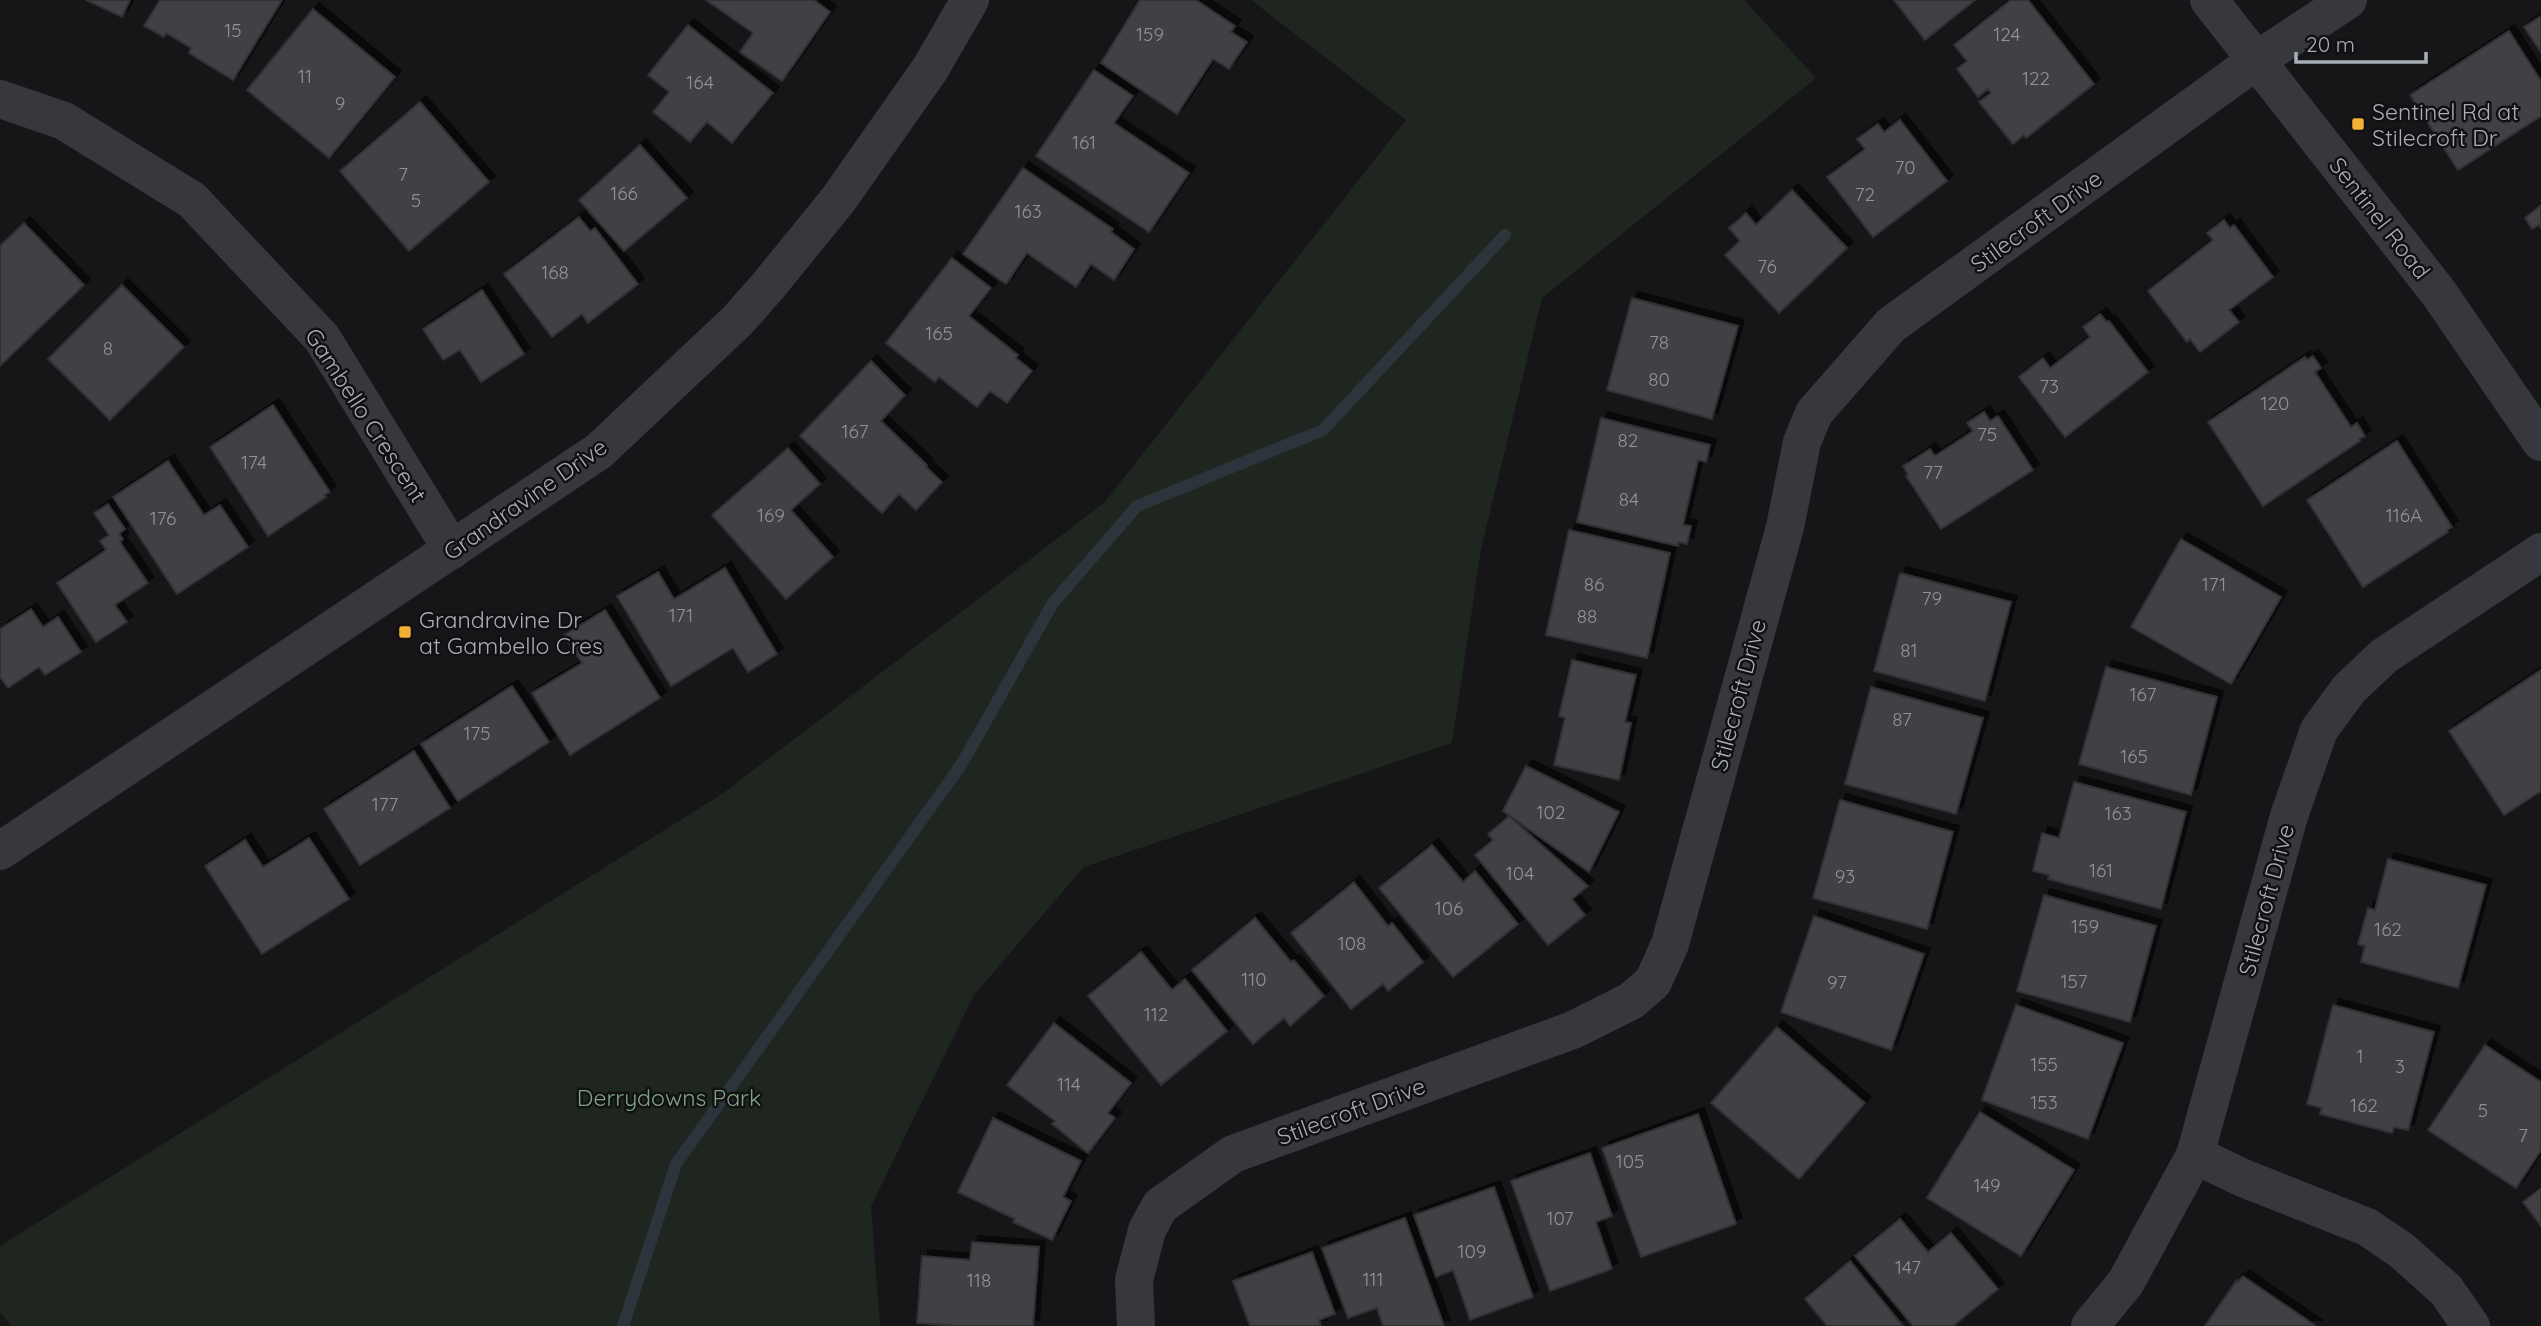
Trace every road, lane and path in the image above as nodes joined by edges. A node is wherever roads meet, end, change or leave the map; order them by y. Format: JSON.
{"nodes":[{"id":1,"x":970,"y":0,"type":"edge"},
{"id":2,"x":2209,"y":0,"type":"edge"},
{"id":3,"x":2348,"y":0,"type":"edge"},
{"id":4,"x":2257,"y":61,"type":"junction"},
{"id":5,"x":0,"y":99,"type":"edge"},
{"id":6,"x":2541,"y":442,"type":"edge"},
{"id":7,"x":452,"y":550,"type":"junction"},
{"id":8,"x":2541,"y":552,"type":"edge"},
{"id":9,"x":0,"y":851,"type":"edge"},
{"id":10,"x":2195,"y":1155,"type":"junction"},
{"id":11,"x":1136,"y":1326,"type":"edge"},
{"id":12,"x":2090,"y":1326,"type":"edge"},
{"id":13,"x":2470,"y":1326,"type":"edge"}],
"edges":[{"from":1,"to":7,"type":"street","name":"Grandravine Drive"},
{"from":2,"to":4,"type":"street","name":"Sentinel Road"},
{"from":3,"to":4,"type":"street","name":"Stilecroft Drive"},
{"from":4,"to":6,"type":"street","name":"Sentinel Road"},
{"from":4,"to":11,"type":"street","name":"Stilecroft Drive"},
{"from":5,"to":7,"type":"street","name":"Gambello Crescent"},
{"from":7,"to":9,"type":"street","name":"Grandravine Drive"},
{"from":8,"to":10,"type":"street","name":"Stilecroft Drive"},
{"from":10,"to":12,"type":"street","name":"Stilecroft Drive"},
{"from":10,"to":13,"type":"street"}]}
